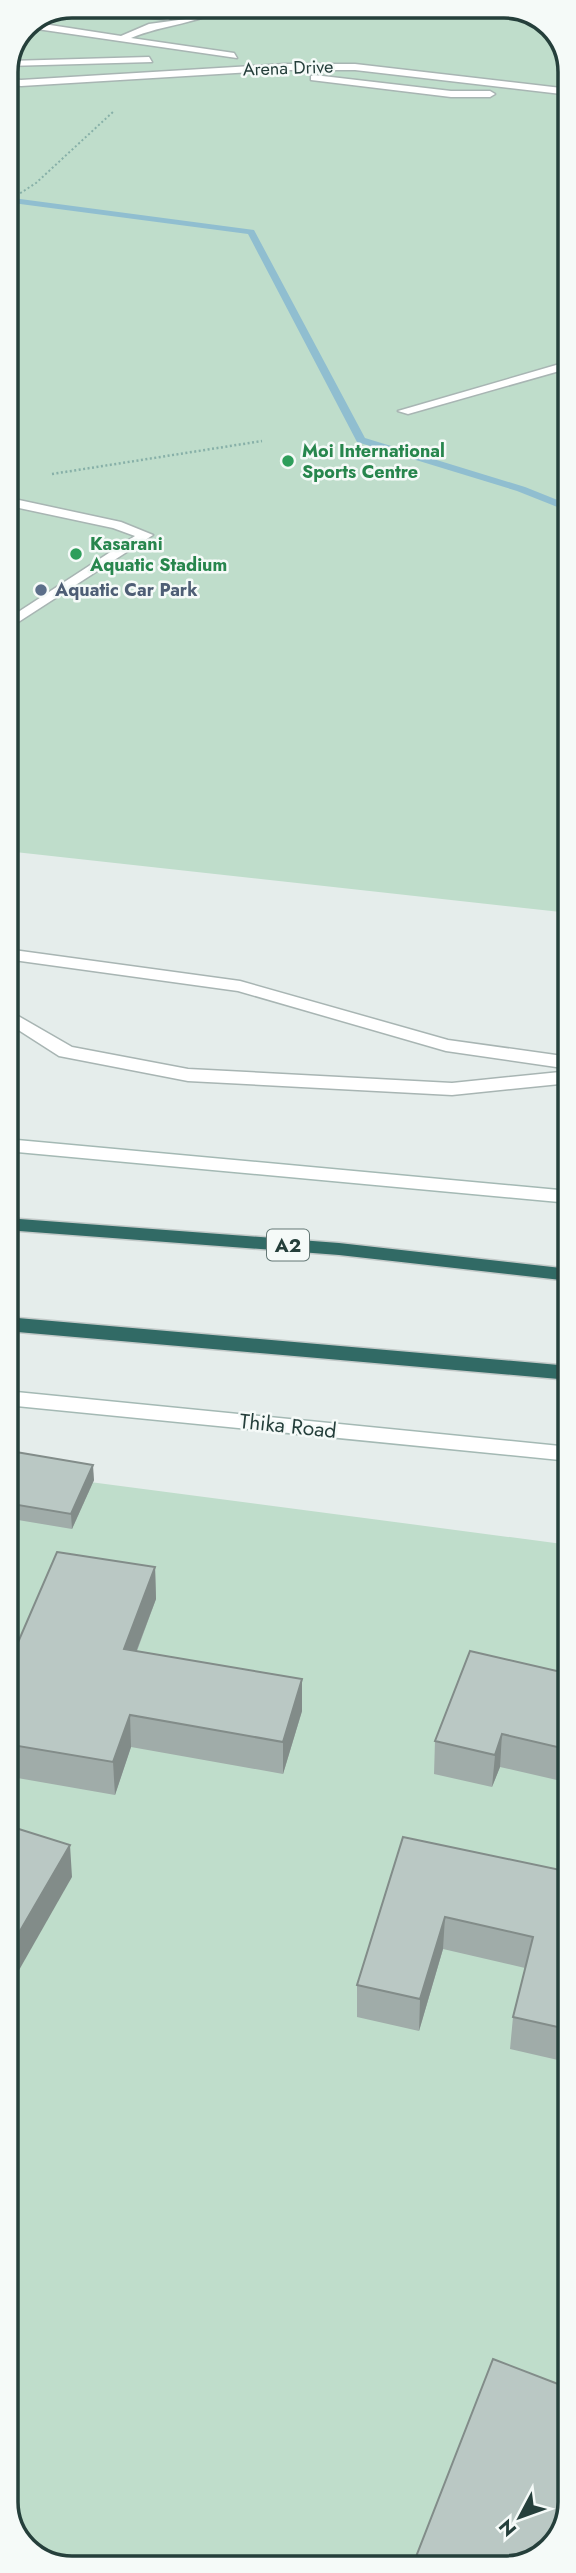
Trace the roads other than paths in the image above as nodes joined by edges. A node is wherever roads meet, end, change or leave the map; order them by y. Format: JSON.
{"nodes":[{"id":1,"x":135,"y":18,"type":"edge"},
{"id":2,"x":156,"y":18,"type":"edge"},
{"id":3,"x":194,"y":18,"type":"edge"},
{"id":4,"x":152,"y":21,"type":"junction"},
{"id":5,"x":43,"y":27,"type":"edge"},
{"id":6,"x":123,"y":37,"type":"junction"},
{"id":7,"x":246,"y":55,"type":"dead end"},
{"id":8,"x":234,"y":56,"type":"junction"},
{"id":9,"x":166,"y":59,"type":"dead end"},
{"id":10,"x":179,"y":59,"type":"dead end"},
{"id":11,"x":19,"y":64,"type":"edge"},
{"id":12,"x":242,"y":69,"type":"junction"},
{"id":13,"x":18,"y":80,"type":"edge"},
{"id":14,"x":558,"y":92,"type":"edge"},
{"id":15,"x":558,"y":93,"type":"edge"},
{"id":16,"x":558,"y":367,"type":"edge"},
{"id":17,"x":404,"y":411,"type":"dead end"},
{"id":18,"x":18,"y":504,"type":"edge"},
{"id":19,"x":18,"y":618,"type":"edge"},
{"id":20,"x":18,"y":956,"type":"edge"},
{"id":21,"x":18,"y":1022,"type":"edge"},
{"id":22,"x":558,"y":1061,"type":"edge"},
{"id":23,"x":558,"y":1078,"type":"edge"},
{"id":24,"x":18,"y":1146,"type":"edge"},
{"id":25,"x":558,"y":1196,"type":"edge"},
{"id":26,"x":18,"y":1225,"type":"edge"},
{"id":27,"x":558,"y":1274,"type":"edge"},
{"id":28,"x":18,"y":1325,"type":"edge"},
{"id":29,"x":558,"y":1372,"type":"edge"},
{"id":30,"x":18,"y":1399,"type":"edge"},
{"id":31,"x":558,"y":1453,"type":"edge"}],
"edges":[{"from":1,"to":4,"type":"street"},
{"from":2,"to":4,"type":"street"},
{"from":3,"to":4,"type":"street"},
{"from":4,"to":6,"type":"street"},
{"from":5,"to":6,"type":"street"},
{"from":6,"to":8,"type":"street"},
{"from":7,"to":8,"type":"street","name":"Arena Drive"},
{"from":8,"to":10,"type":"street","name":"Arena Drive"},
{"from":8,"to":12,"type":"street"},
{"from":9,"to":11,"type":"street"},
{"from":12,"to":13,"type":"street","name":"Arena Drive"},
{"from":12,"to":14,"type":"street","name":"Arena Drive"},
{"from":12,"to":15,"type":"street"},
{"from":16,"to":17,"type":"street"},
{"from":18,"to":19,"type":"street"},
{"from":20,"to":22,"type":"street"},
{"from":21,"to":23,"type":"street"},
{"from":24,"to":25,"type":"street"},
{"from":26,"to":27,"type":"highway","number":"A2"},
{"from":28,"to":29,"type":"highway"},
{"from":30,"to":31,"type":"street","name":"Thika Road"}]}
